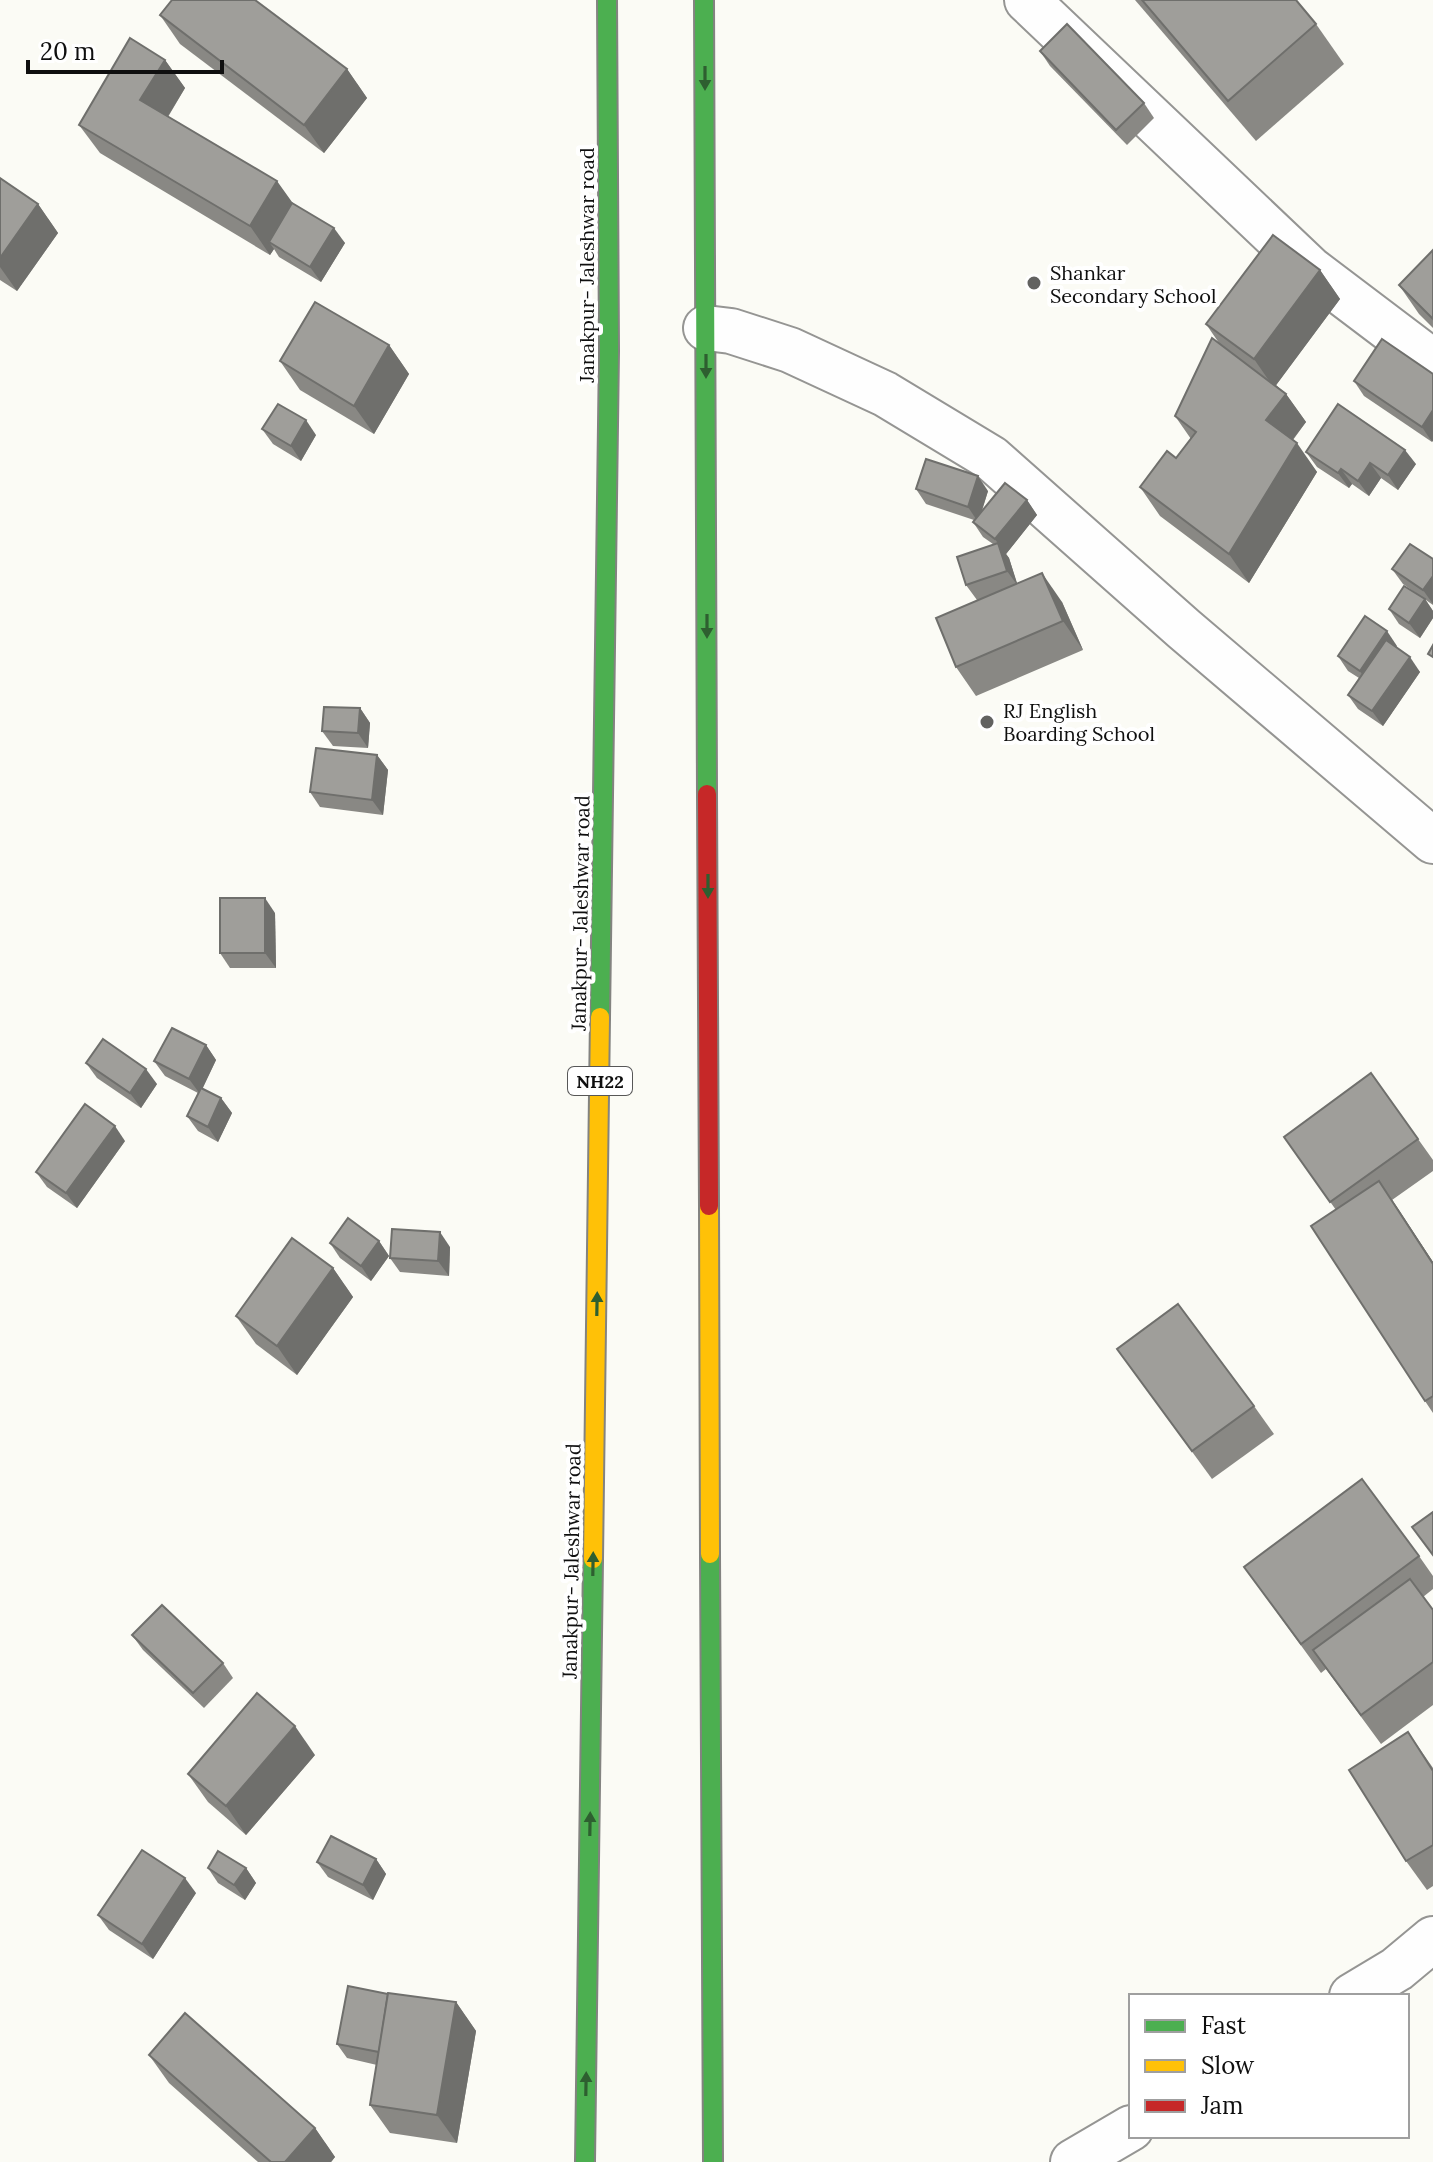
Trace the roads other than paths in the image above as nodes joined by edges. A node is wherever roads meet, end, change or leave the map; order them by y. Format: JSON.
{"nodes":[{"id":1,"x":607,"y":0,"type":"edge"},
{"id":2,"x":704,"y":0,"type":"edge"},
{"id":3,"x":1027,"y":0,"type":"edge"},
{"id":4,"x":706,"y":328,"type":"junction"},
{"id":5,"x":1433,"y":362,"type":"edge"},
{"id":6,"x":1433,"y":841,"type":"edge"},
{"id":7,"x":1433,"y":1939,"type":"edge"},
{"id":8,"x":1355,"y":1994,"type":"edge"},
{"id":9,"x":1129,"y":2129,"type":"edge"},
{"id":10,"x":585,"y":2162,"type":"edge"},
{"id":11,"x":713,"y":2162,"type":"edge"},
{"id":12,"x":1073,"y":2162,"type":"edge"}],
"edges":[{"from":10,"to":1,"type":"highway","name":"Janakpur- Jaleshwar road","number":"NH22","one_way":true},
{"from":2,"to":4,"type":"highway","one_way":true},
{"from":3,"to":5,"type":"street"},
{"from":4,"to":6,"type":"street"},
{"from":4,"to":11,"type":"highway","one_way":true},
{"from":7,"to":8,"type":"street"},
{"from":9,"to":12,"type":"street"}]}
